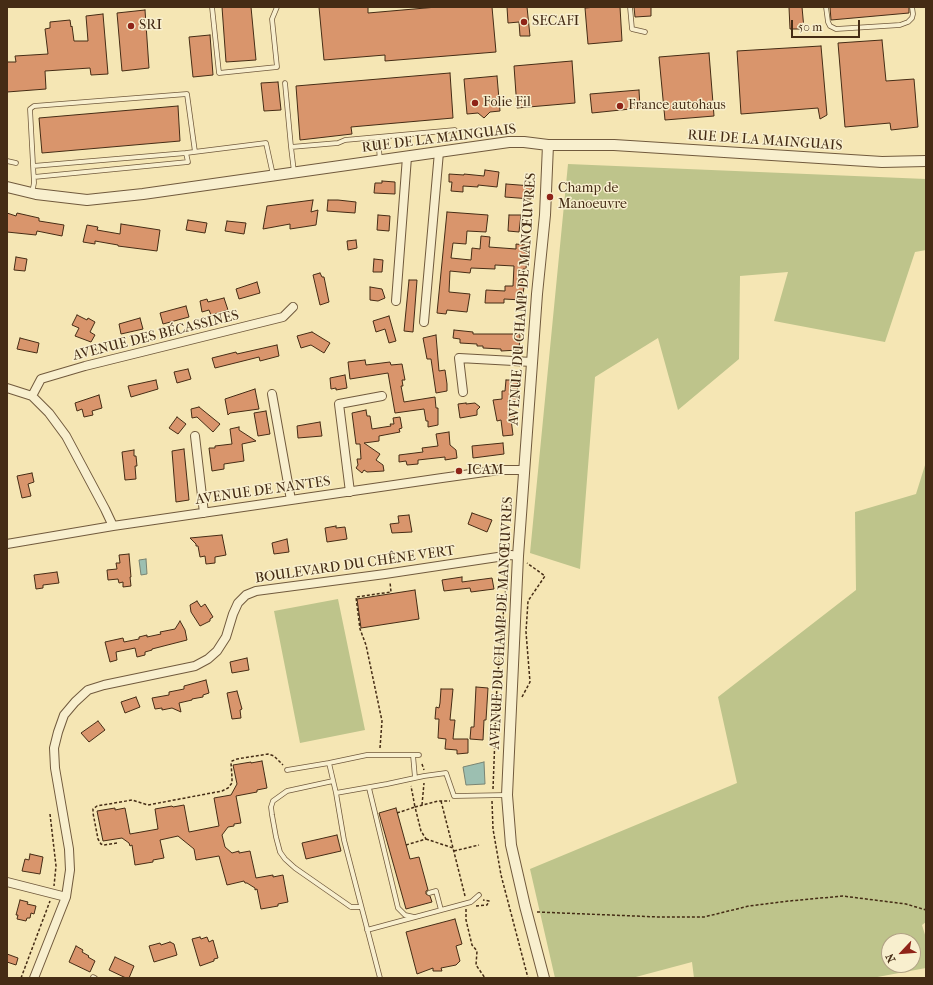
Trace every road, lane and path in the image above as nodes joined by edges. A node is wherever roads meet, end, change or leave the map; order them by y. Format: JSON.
{"nodes":[{"id":1,"x":212,"y":7,"type":"edge"},
{"id":2,"x":277,"y":7,"type":"edge"},
{"id":3,"x":630,"y":7,"type":"edge"},
{"id":4,"x":826,"y":7,"type":"edge"},
{"id":5,"x":912,"y":7,"type":"edge"},
{"id":6,"x":644,"y":32,"type":"dead end"},
{"id":7,"x":285,"y":83,"type":"dead end"},
{"id":8,"x":455,"y":130,"type":"dead end"},
{"id":9,"x":378,"y":137,"type":"junction"},
{"id":10,"x":548,"y":145,"type":"junction"},
{"id":11,"x":291,"y":147,"type":"junction"},
{"id":12,"x":195,"y":152,"type":"junction"},
{"id":13,"x":439,"y":152,"type":"junction"},
{"id":14,"x":186,"y":153,"type":"junction"},
{"id":15,"x":408,"y":157,"type":"junction"},
{"id":16,"x":7,"y":161,"type":"edge"},
{"id":17,"x":380,"y":161,"type":"junction"},
{"id":18,"x":926,"y":161,"type":"edge"},
{"id":19,"x":16,"y":163,"type":"dead end"},
{"id":20,"x":33,"y":166,"type":"junction"},
{"id":21,"x":294,"y":172,"type":"junction"},
{"id":22,"x":274,"y":175,"type":"junction"},
{"id":23,"x":34,"y":177,"type":"junction"},
{"id":24,"x":7,"y":187,"type":"edge"},
{"id":25,"x":32,"y":193,"type":"junction"},
{"id":26,"x":396,"y":301,"type":"dead end"},
{"id":27,"x":293,"y":307,"type":"dead end"},
{"id":28,"x":424,"y":322,"type":"dead end"},
{"id":29,"x":532,"y":362,"type":"junction"},
{"id":30,"x":7,"y":388,"type":"edge"},
{"id":31,"x":463,"y":392,"type":"dead end"},
{"id":32,"x":272,"y":394,"type":"dead end"},
{"id":33,"x":32,"y":396,"type":"junction"},
{"id":34,"x":382,"y":396,"type":"dead end"},
{"id":35,"x":195,"y":436,"type":"dead end"},
{"id":36,"x":524,"y":470,"type":"junction"},
{"id":37,"x":350,"y":492,"type":"junction"},
{"id":38,"x":291,"y":500,"type":"junction"},
{"id":39,"x":204,"y":513,"type":"junction"},
{"id":40,"x":113,"y":526,"type":"junction"},
{"id":41,"x":7,"y":544,"type":"edge"},
{"id":42,"x":518,"y":556,"type":"junction"},
{"id":43,"x":389,"y":573,"type":"junction"},
{"id":44,"x":519,"y":702,"type":"dead end"},
{"id":45,"x":380,"y":754,"type":"junction"},
{"id":46,"x":413,"y":755,"type":"junction"},
{"id":47,"x":420,"y":755,"type":"dead end"},
{"id":48,"x":329,"y":762,"type":"junction"},
{"id":49,"x":422,"y":764,"type":"dead end"},
{"id":50,"x":286,"y":770,"type":"joint"},
{"id":51,"x":424,"y":776,"type":"junction"},
{"id":52,"x":415,"y":778,"type":"junction"},
{"id":53,"x":333,"y":781,"type":"junction"},
{"id":54,"x":369,"y":788,"type":"junction"},
{"id":55,"x":336,"y":793,"type":"junction"},
{"id":56,"x":507,"y":795,"type":"junction"},
{"id":57,"x":441,"y":801,"type":"junction"},
{"id":58,"x":455,"y":801,"type":"dead end"},
{"id":59,"x":422,"y":805,"type":"junction"},
{"id":60,"x":415,"y":807,"type":"junction"},
{"id":61,"x":397,"y":813,"type":"dead end"},
{"id":62,"x":426,"y":839,"type":"junction"},
{"id":63,"x":118,"y":843,"type":"dead end"},
{"id":64,"x":406,"y":845,"type":"dead end"},
{"id":65,"x":479,"y":845,"type":"dead end"},
{"id":66,"x":453,"y":848,"type":"junction"},
{"id":67,"x":454,"y":851,"type":"junction"},
{"id":68,"x":7,"y":882,"type":"edge"},
{"id":69,"x":429,"y":893,"type":"dead end"},
{"id":70,"x":479,"y":895,"type":"dead end"},
{"id":71,"x":66,"y":897,"type":"junction"},
{"id":72,"x":465,"y":897,"type":"dead end"},
{"id":73,"x":466,"y":906,"type":"dead end"},
{"id":74,"x":361,"y":908,"type":"junction"},
{"id":75,"x":441,"y":910,"type":"junction"},
{"id":76,"x":926,"y":910,"type":"edge"},
{"id":77,"x":533,"y":912,"type":"dead end"},
{"id":78,"x":414,"y":917,"type":"junction"},
{"id":79,"x":367,"y":930,"type":"junction"},
{"id":80,"x":34,"y":978,"type":"edge"},
{"id":81,"x":380,"y":978,"type":"edge"},
{"id":82,"x":485,"y":978,"type":"edge"},
{"id":83,"x":544,"y":978,"type":"edge"}],
"edges":[{"from":1,"to":2,"type":"lane"},
{"from":3,"to":6,"type":"lane"},
{"from":4,"to":5,"type":"lane"},
{"from":7,"to":11,"type":"lane"},
{"from":8,"to":9,"type":"lane"},
{"from":9,"to":11,"type":"lane"},
{"from":9,"to":17,"type":"lane"},
{"from":10,"to":13,"type":"street","name":"RUE DE LA MAINGUAIS"},
{"from":10,"to":18,"type":"street","name":"RUE DE LA MAINGUAIS"},
{"from":10,"to":29,"type":"street","name":"AVENUE DU CHAMP DE MANŒUVRES"},
{"from":11,"to":21,"type":"lane"},
{"from":12,"to":14,"type":"lane"},
{"from":12,"to":20,"type":"lane"},
{"from":12,"to":22,"type":"lane"},
{"from":13,"to":15,"type":"street","name":"RUE DE LA MAINGUAIS"},
{"from":13,"to":28,"type":"street"},
{"from":14,"to":20,"type":"lane"},
{"from":14,"to":23,"type":"lane"},
{"from":15,"to":17,"type":"street","name":"RUE DE LA MAINGUAIS"},
{"from":15,"to":26,"type":"street"},
{"from":16,"to":19,"type":"lane"},
{"from":17,"to":21,"type":"street","name":"RUE DE LA MAINGUAIS"},
{"from":20,"to":23,"type":"lane"},
{"from":21,"to":22,"type":"street","name":"RUE DE LA MAINGUAIS"},
{"from":22,"to":25,"type":"street","name":"RUE DE LA MAINGUAIS"},
{"from":23,"to":25,"type":"lane"},
{"from":24,"to":25,"type":"street","name":"RUE DE LA MAINGUAIS"},
{"from":27,"to":33,"type":"street","name":"AVENUE DES BÉCASSINES"},
{"from":29,"to":31,"type":"street"},
{"from":29,"to":36,"type":"street","name":"AVENUE DU CHAMP DE MANŒUVRES"},
{"from":30,"to":33,"type":"street"},
{"from":32,"to":38,"type":"street"},
{"from":33,"to":40,"type":"street"},
{"from":34,"to":37,"type":"street"},
{"from":35,"to":39,"type":"street"},
{"from":36,"to":37,"type":"street","name":"AVENUE DE NANTES"},
{"from":36,"to":42,"type":"street","name":"AVENUE DU CHAMP DE MANŒUVRES"},
{"from":37,"to":38,"type":"street","name":"AVENUE DE NANTES"},
{"from":38,"to":39,"type":"street","name":"AVENUE DE NANTES"},
{"from":39,"to":40,"type":"street","name":"AVENUE DE NANTES"},
{"from":40,"to":41,"type":"street","name":"AVENUE DE NANTES"},
{"from":42,"to":43,"type":"street","name":"BOULEVARD DU CHÊNE VERT"},
{"from":42,"to":44,"type":"path"},
{"from":42,"to":56,"type":"street","name":"AVENUE DU CHAMP DE MANŒUVRES"},
{"from":43,"to":45,"type":"path"},
{"from":43,"to":71,"type":"street","name":"BOULEVARD DU CHÊNE VERT"},
{"from":45,"to":46,"type":"lane"},
{"from":45,"to":48,"type":"lane"},
{"from":46,"to":47,"type":"lane"},
{"from":46,"to":52,"type":"lane"},
{"from":48,"to":50,"type":"lane"},
{"from":48,"to":53,"type":"lane"},
{"from":49,"to":51,"type":"path"},
{"from":50,"to":63,"type":"path"},
{"from":51,"to":52,"type":"lane"},
{"from":51,"to":56,"type":"lane"},
{"from":51,"to":59,"type":"path"},
{"from":52,"to":54,"type":"lane"},
{"from":53,"to":55,"type":"lane"},
{"from":53,"to":74,"type":"lane"},
{"from":54,"to":55,"type":"lane"},
{"from":54,"to":78,"type":"lane"},
{"from":55,"to":74,"type":"lane"},
{"from":56,"to":83,"type":"street","name":"AVENUE DU CHAMP DE MANŒUVRES"},
{"from":57,"to":58,"type":"path"},
{"from":57,"to":59,"type":"path"},
{"from":57,"to":66,"type":"path"},
{"from":59,"to":60,"type":"path"},
{"from":60,"to":61,"type":"path"},
{"from":60,"to":62,"type":"path"},
{"from":62,"to":64,"type":"path"},
{"from":62,"to":66,"type":"path"},
{"from":65,"to":67,"type":"path"},
{"from":66,"to":67,"type":"path"},
{"from":67,"to":72,"type":"path"},
{"from":68,"to":71,"type":"street"},
{"from":69,"to":75,"type":"lane"},
{"from":70,"to":75,"type":"lane"},
{"from":71,"to":80,"type":"street","name":"BOULEVARD DU CHÊNE VERT"},
{"from":73,"to":82,"type":"path"},
{"from":74,"to":79,"type":"lane"},
{"from":75,"to":78,"type":"lane"},
{"from":76,"to":77,"type":"path"},
{"from":78,"to":79,"type":"lane"},
{"from":79,"to":81,"type":"lane"}]}
